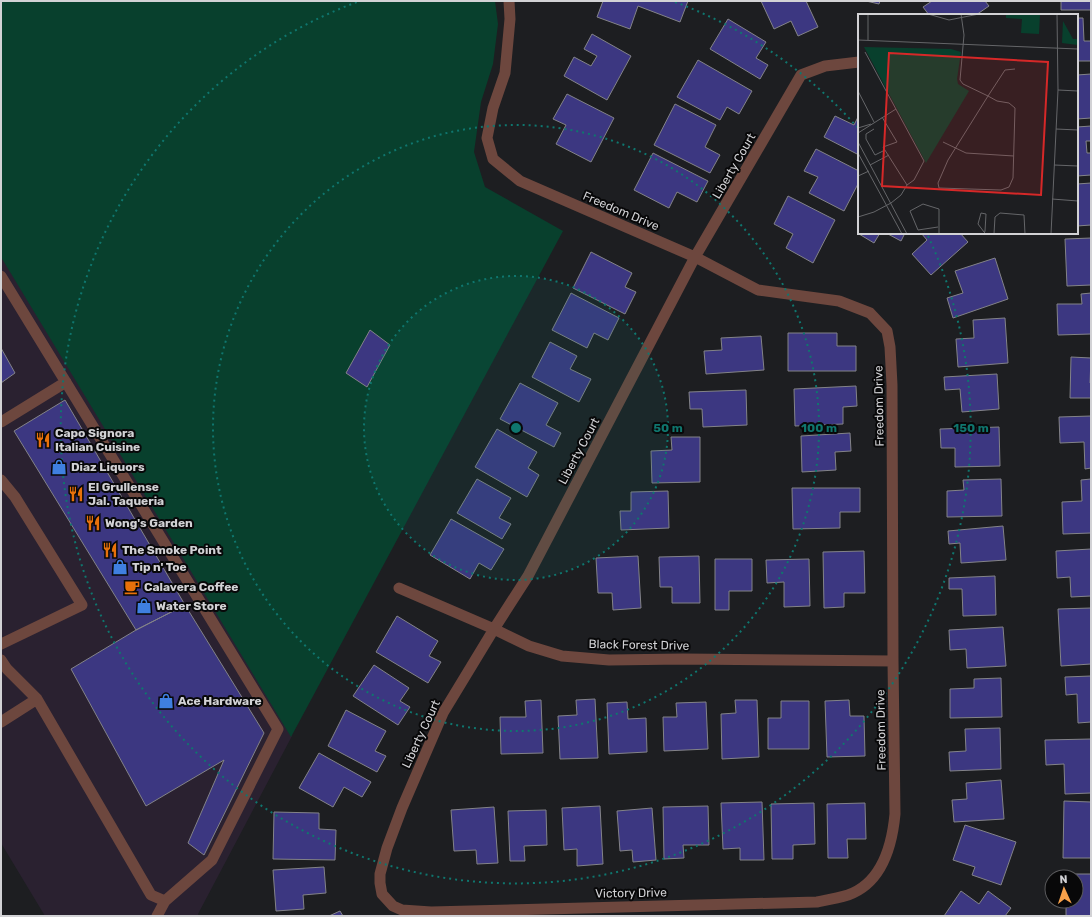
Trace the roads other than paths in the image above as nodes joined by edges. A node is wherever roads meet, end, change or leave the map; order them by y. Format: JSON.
{"nodes":[{"id":1,"x":509,"y":1,"type":"edge"},
{"id":2,"x":858,"y":62,"type":"edge"},
{"id":3,"x":695,"y":257,"type":"junction"},
{"id":4,"x":1,"y":276,"type":"edge"},
{"id":5,"x":66,"y":382,"type":"junction"},
{"id":6,"x":1,"y":422,"type":"edge"},
{"id":7,"x":1,"y":480,"type":"edge"},
{"id":8,"x":399,"y":588,"type":"dead end"},
{"id":9,"x":494,"y":629,"type":"junction"},
{"id":10,"x":1,"y":644,"type":"edge"},
{"id":11,"x":893,"y":661,"type":"junction"},
{"id":12,"x":3,"y":667,"type":"edge"},
{"id":13,"x":37,"y":699,"type":"junction"},
{"id":14,"x":1,"y":722,"type":"edge"},
{"id":15,"x":873,"y":878,"type":"joint"},
{"id":16,"x":386,"y":900,"type":"joint"},
{"id":17,"x":165,"y":901,"type":"junction"},
{"id":18,"x":157,"y":916,"type":"edge"}],
"edges":[{"from":1,"to":3,"type":"street","name":"Freedom Drive"},
{"from":2,"to":3,"type":"street","name":"Liberty Court"},
{"from":3,"to":9,"type":"street","name":"Liberty Court"},
{"from":3,"to":11,"type":"street","name":"Freedom Drive"},
{"from":4,"to":5,"type":"street"},
{"from":5,"to":6,"type":"street"},
{"from":5,"to":17,"type":"street"},
{"from":7,"to":10,"type":"street"},
{"from":8,"to":9,"type":"street","name":"Black Forest Drive"},
{"from":9,"to":11,"type":"street","name":"Black Forest Drive"},
{"from":9,"to":16,"type":"street","name":"Liberty Court"},
{"from":11,"to":15,"type":"street","name":"Freedom Drive"},
{"from":12,"to":13,"type":"street"},
{"from":13,"to":14,"type":"street"},
{"from":13,"to":17,"type":"street"},
{"from":15,"to":16,"type":"street","name":"Victory Drive"},
{"from":17,"to":18,"type":"street"}]}
